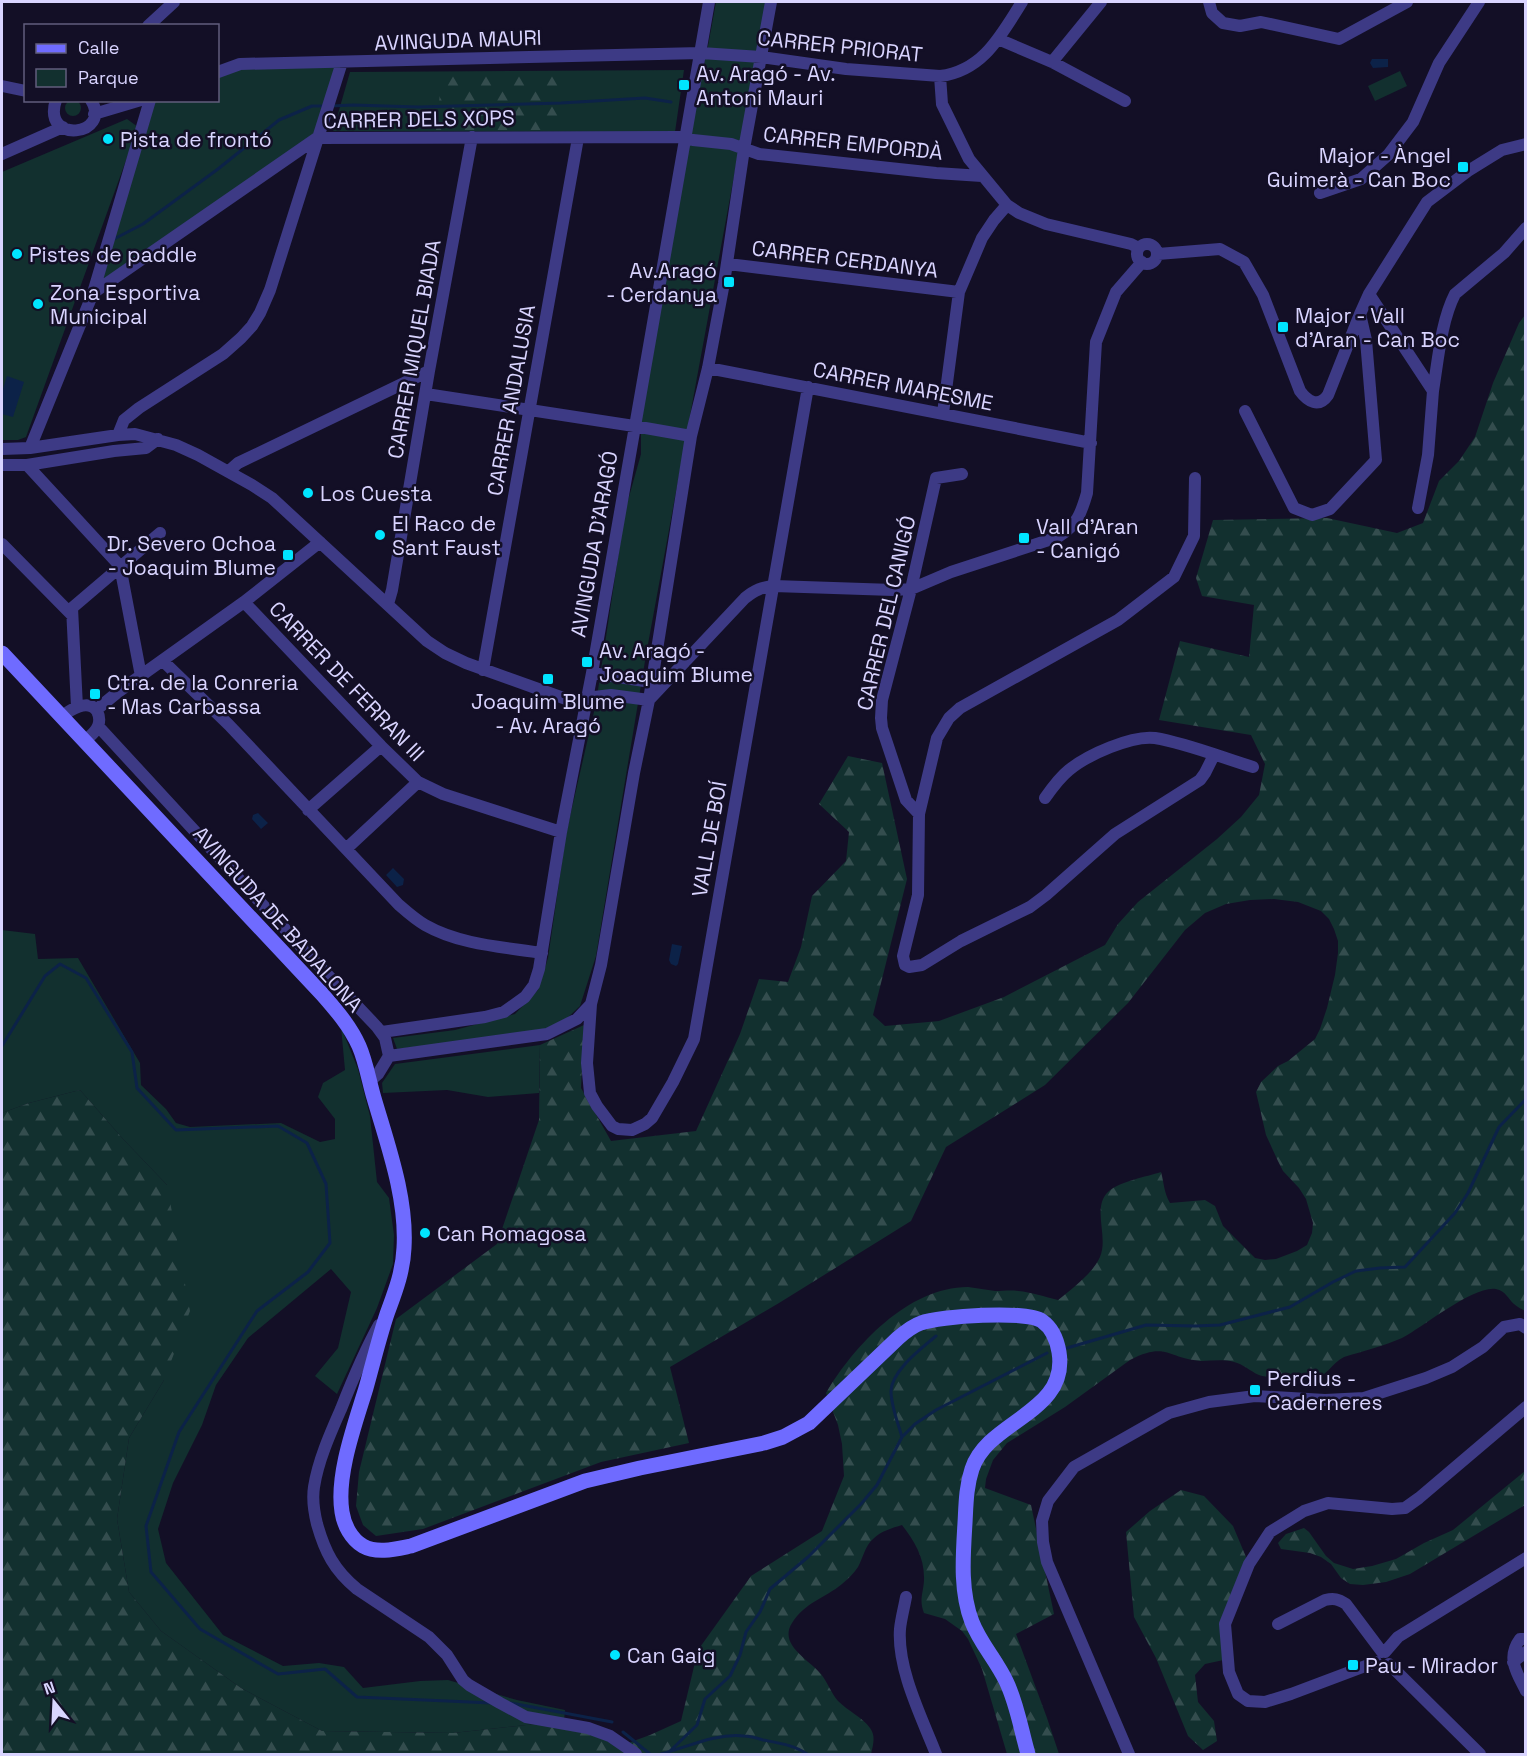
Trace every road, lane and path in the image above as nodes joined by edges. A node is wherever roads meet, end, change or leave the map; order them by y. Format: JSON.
{"nodes":[{"id":1,"x":174,"y":2,"type":"edge"},
{"id":2,"x":710,"y":2,"type":"edge"},
{"id":3,"x":771,"y":2,"type":"edge"},
{"id":4,"x":1022,"y":2,"type":"edge"},
{"id":5,"x":1101,"y":2,"type":"edge"},
{"id":6,"x":1209,"y":2,"type":"edge"},
{"id":7,"x":1407,"y":2,"type":"edge"},
{"id":8,"x":1479,"y":2,"type":"edge"},
{"id":9,"x":150,"y":24,"type":"edge"},
{"id":10,"x":998,"y":39,"type":"junction"},
{"id":11,"x":701,"y":53,"type":"junction"},
{"id":12,"x":761,"y":57,"type":"junction"},
{"id":13,"x":1052,"y":62,"type":"junction"},
{"id":14,"x":342,"y":63,"type":"junction"},
{"id":15,"x":219,"y":72,"type":"edge"},
{"id":16,"x":940,"y":76,"type":"junction"},
{"id":17,"x":2,"y":86,"type":"edge"},
{"id":18,"x":24,"y":91,"type":"edge"},
{"id":19,"x":1125,"y":101,"type":"dead end"},
{"id":20,"x":56,"y":102,"type":"edge"},
{"id":21,"x":92,"y":102,"type":"edge"},
{"id":22,"x":134,"y":102,"type":"edge"},
{"id":23,"x":149,"y":102,"type":"edge"},
{"id":24,"x":94,"y":114,"type":"junction"},
{"id":25,"x":63,"y":128,"type":"junction"},
{"id":26,"x":472,"y":137,"type":"junction"},
{"id":27,"x":317,"y":138,"type":"junction"},
{"id":28,"x":578,"y":138,"type":"junction"},
{"id":29,"x":686,"y":139,"type":"junction"},
{"id":30,"x":1526,"y":144,"type":"edge"},
{"id":31,"x":744,"y":149,"type":"junction"},
{"id":32,"x":2,"y":154,"type":"edge"},
{"id":33,"x":982,"y":176,"type":"junction"},
{"id":34,"x":1320,"y":193,"type":"dead end"},
{"id":35,"x":1007,"y":205,"type":"junction"},
{"id":36,"x":1526,"y":228,"type":"edge"},
{"id":37,"x":1139,"y":248,"type":"junction"},
{"id":38,"x":1158,"y":254,"type":"junction"},
{"id":39,"x":1142,"y":262,"type":"junction"},
{"id":40,"x":728,"y":264,"type":"junction"},
{"id":41,"x":958,"y":291,"type":"junction"},
{"id":42,"x":93,"y":293,"type":"junction"},
{"id":43,"x":1369,"y":294,"type":"junction"},
{"id":44,"x":1360,"y":314,"type":"junction"},
{"id":45,"x":708,"y":368,"type":"junction"},
{"id":46,"x":429,"y":371,"type":"junction"},
{"id":47,"x":808,"y":387,"type":"junction"},
{"id":48,"x":1433,"y":391,"type":"junction"},
{"id":49,"x":426,"y":394,"type":"junction"},
{"id":50,"x":530,"y":410,"type":"junction"},
{"id":51,"x":1245,"y":411,"type":"dead end"},
{"id":52,"x":943,"y":413,"type":"junction"},
{"id":53,"x":634,"y":426,"type":"junction"},
{"id":54,"x":118,"y":435,"type":"junction"},
{"id":55,"x":691,"y":436,"type":"junction"},
{"id":56,"x":158,"y":439,"type":"junction"},
{"id":57,"x":1091,"y":443,"type":"junction"},
{"id":58,"x":30,"y":448,"type":"junction"},
{"id":59,"x":2,"y":449,"type":"edge"},
{"id":60,"x":2,"y":465,"type":"edge"},
{"id":61,"x":27,"y":465,"type":"junction"},
{"id":62,"x":228,"y":471,"type":"junction"},
{"id":63,"x":962,"y":474,"type":"dead end"},
{"id":64,"x":1196,"y":478,"type":"dead end"},
{"id":65,"x":1418,"y":508,"type":"dead end"},
{"id":66,"x":160,"y":533,"type":"dead end"},
{"id":67,"x":320,"y":542,"type":"junction"},
{"id":68,"x":2,"y":544,"type":"edge"},
{"id":69,"x":120,"y":567,"type":"junction"},
{"id":70,"x":774,"y":586,"type":"junction"},
{"id":71,"x":911,"y":589,"type":"junction"},
{"id":72,"x":244,"y":602,"type":"junction"},
{"id":73,"x":388,"y":604,"type":"junction"},
{"id":74,"x":72,"y":615,"type":"junction"},
{"id":75,"x":2,"y":653,"type":"edge"},
{"id":76,"x":164,"y":661,"type":"junction"},
{"id":77,"x":483,"y":670,"type":"junction"},
{"id":78,"x":678,"y":670,"type":"junction"},
{"id":79,"x":592,"y":673,"type":"junction"},
{"id":80,"x":141,"y":676,"type":"junction"},
{"id":81,"x":651,"y":682,"type":"junction"},
{"id":82,"x":587,"y":698,"type":"junction"},
{"id":83,"x":649,"y":700,"type":"junction"},
{"id":84,"x":76,"y":707,"type":"junction"},
{"id":85,"x":96,"y":710,"type":"junction"},
{"id":86,"x":61,"y":717,"type":"junction"},
{"id":87,"x":98,"y":726,"type":"junction"},
{"id":88,"x":85,"y":741,"type":"junction"},
{"id":89,"x":381,"y":746,"type":"junction"},
{"id":90,"x":1214,"y":755,"type":"junction"},
{"id":91,"x":1253,"y":768,"type":"dead end"},
{"id":92,"x":418,"y":782,"type":"junction"},
{"id":93,"x":1045,"y":798,"type":"dead end"},
{"id":94,"x":308,"y":810,"type":"junction"},
{"id":95,"x":919,"y":814,"type":"junction"},
{"id":96,"x":561,"y":832,"type":"junction"},
{"id":97,"x":346,"y":849,"type":"junction"},
{"id":98,"x":542,"y":953,"type":"junction"},
{"id":99,"x":591,"y":1004,"type":"junction"},
{"id":100,"x":373,"y":1022,"type":"junction"},
{"id":101,"x":348,"y":1026,"type":"junction"},
{"id":102,"x":382,"y":1032,"type":"junction"},
{"id":103,"x":389,"y":1056,"type":"junction"},
{"id":104,"x":370,"y":1081,"type":"junction"},
{"id":105,"x":387,"y":1315,"type":"junction"},
{"id":106,"x":1523,"y":1326,"type":"edge"},
{"id":107,"x":1526,"y":1407,"type":"edge"},
{"id":108,"x":1526,"y":1558,"type":"edge"},
{"id":109,"x":906,"y":1597,"type":"dead end"},
{"id":110,"x":1278,"y":1624,"type":"dead end"},
{"id":111,"x":1524,"y":1637,"type":"edge"},
{"id":112,"x":1526,"y":1652,"type":"edge"},
{"id":113,"x":1383,"y":1658,"type":"junction"},
{"id":114,"x":1513,"y":1662,"type":"junction"},
{"id":115,"x":1526,"y":1691,"type":"edge"},
{"id":116,"x":636,"y":1755,"type":"edge"},
{"id":117,"x":936,"y":1755,"type":"edge"},
{"id":118,"x":1028,"y":1755,"type":"edge"},
{"id":119,"x":1129,"y":1755,"type":"edge"},
{"id":120,"x":1480,"y":1755,"type":"edge"}],
"edges":[{"from":1,"to":9,"type":"street"},
{"from":2,"to":11,"type":"street","name":"AVINGUDA D'ARAGÓ"},
{"from":3,"to":12,"type":"street"},
{"from":4,"to":10,"type":"street","name":"CARRER PRIORAT"},
{"from":5,"to":13,"type":"street"},
{"from":6,"to":7,"type":"street"},
{"from":8,"to":34,"type":"street"},
{"from":10,"to":13,"type":"street"},
{"from":10,"to":16,"type":"street","name":"CARRER PRIORAT"},
{"from":11,"to":12,"type":"street","name":"CARRER PRIORAT"},
{"from":11,"to":14,"type":"street","name":"AVINGUDA MAURI"},
{"from":11,"to":29,"type":"street","name":"AVINGUDA D'ARAGÓ"},
{"from":12,"to":16,"type":"street","name":"CARRER PRIORAT"},
{"from":12,"to":31,"type":"street"},
{"from":13,"to":19,"type":"street"},
{"from":14,"to":15,"type":"street","name":"AVINGUDA MAURI"},
{"from":14,"to":27,"type":"street"},
{"from":16,"to":33,"type":"street"},
{"from":17,"to":18,"type":"street"},
{"from":20,"to":25,"type":"street"},
{"from":21,"to":24,"type":"street"},
{"from":22,"to":24,"type":"street"},
{"from":23,"to":42,"type":"street"},
{"from":24,"to":25,"type":"street"},
{"from":25,"to":32,"type":"street"},
{"from":26,"to":27,"type":"street","name":"CARRER DELS XOPS"},
{"from":26,"to":28,"type":"street","name":"CARRER DELS XOPS"},
{"from":26,"to":46,"type":"street","name":"CARRER MIQUEL BIADA"},
{"from":27,"to":42,"type":"street","name":"CARRER DELS XOPS"},
{"from":27,"to":54,"type":"street"},
{"from":28,"to":29,"type":"street","name":"CARRER DELS XOPS"},
{"from":28,"to":50,"type":"street","name":"CARRER ANDALUSIA"},
{"from":29,"to":31,"type":"street","name":"CARRER EMPORDÀ"},
{"from":29,"to":53,"type":"street","name":"AVINGUDA D'ARAGÓ"},
{"from":30,"to":43,"type":"street"},
{"from":31,"to":33,"type":"street","name":"CARRER EMPORDÀ"},
{"from":31,"to":40,"type":"street"},
{"from":33,"to":35,"type":"street"},
{"from":35,"to":37,"type":"street"},
{"from":35,"to":41,"type":"street"},
{"from":36,"to":48,"type":"street"},
{"from":37,"to":38,"type":"street"},
{"from":37,"to":39,"type":"street"},
{"from":38,"to":39,"type":"street"},
{"from":38,"to":44,"type":"street"},
{"from":39,"to":57,"type":"street"},
{"from":40,"to":41,"type":"street","name":"CARRER CERDANYA"},
{"from":40,"to":45,"type":"street"},
{"from":41,"to":52,"type":"street"},
{"from":42,"to":58,"type":"street"},
{"from":43,"to":44,"type":"street"},
{"from":43,"to":48,"type":"street"},
{"from":44,"to":51,"type":"street"},
{"from":45,"to":47,"type":"street","name":"CARRER MARESME"},
{"from":45,"to":55,"type":"street"},
{"from":46,"to":49,"type":"street","name":"CARRER MIQUEL BIADA"},
{"from":46,"to":62,"type":"street"},
{"from":47,"to":52,"type":"street","name":"CARRER MARESME"},
{"from":47,"to":70,"type":"street","name":"VALL DE BOÍ"},
{"from":48,"to":65,"type":"street"},
{"from":49,"to":50,"type":"street"},
{"from":49,"to":73,"type":"street","name":"CARRER MIQUEL BIADA"},
{"from":50,"to":53,"type":"street"},
{"from":50,"to":77,"type":"street","name":"CARRER ANDALUSIA"},
{"from":52,"to":57,"type":"street","name":"CARRER MARESME"},
{"from":53,"to":55,"type":"street"},
{"from":53,"to":79,"type":"street","name":"AVINGUDA D'ARAGÓ"},
{"from":54,"to":56,"type":"street"},
{"from":54,"to":58,"type":"street"},
{"from":55,"to":81,"type":"street"},
{"from":56,"to":61,"type":"street"},
{"from":56,"to":62,"type":"street"},
{"from":57,"to":71,"type":"street"},
{"from":58,"to":59,"type":"street"},
{"from":60,"to":61,"type":"street"},
{"from":61,"to":69,"type":"street"},
{"from":62,"to":67,"type":"street"},
{"from":63,"to":71,"type":"street","name":"CARRER DEL CANIGÓ"},
{"from":64,"to":95,"type":"street"},
{"from":66,"to":69,"type":"street"},
{"from":67,"to":72,"type":"street"},
{"from":67,"to":73,"type":"street"},
{"from":68,"to":74,"type":"street"},
{"from":69,"to":74,"type":"street"},
{"from":69,"to":80,"type":"street"},
{"from":70,"to":71,"type":"street"},
{"from":70,"to":78,"type":"street"},
{"from":70,"to":99,"type":"street","name":"VALL DE BOÍ"},
{"from":71,"to":95,"type":"street","name":"CARRER DEL CANIGÓ"},
{"from":72,"to":76,"type":"street"},
{"from":72,"to":89,"type":"street","name":"CARRER DE FERRAN III"},
{"from":73,"to":77,"type":"street"},
{"from":74,"to":84,"type":"street"},
{"from":75,"to":86,"type":"street","name":"AVINGUDA DE BADALONA"},
{"from":76,"to":80,"type":"street"},
{"from":76,"to":94,"type":"street"},
{"from":77,"to":82,"type":"street"},
{"from":78,"to":81,"type":"street"},
{"from":78,"to":83,"type":"street"},
{"from":79,"to":81,"type":"street"},
{"from":79,"to":82,"type":"street","name":"AVINGUDA D'ARAGÓ"},
{"from":80,"to":85,"type":"street"},
{"from":81,"to":83,"type":"street"},
{"from":82,"to":83,"type":"street"},
{"from":82,"to":96,"type":"street","name":"AVINGUDA D'ARAGÓ"},
{"from":83,"to":99,"type":"street"},
{"from":84,"to":85,"type":"street"},
{"from":84,"to":86,"type":"street"},
{"from":85,"to":87,"type":"street"},
{"from":86,"to":88,"type":"street","name":"AVINGUDA DE BADALONA"},
{"from":87,"to":88,"type":"street"},
{"from":87,"to":100,"type":"street"},
{"from":88,"to":101,"type":"street","name":"AVINGUDA DE BADALONA"},
{"from":89,"to":92,"type":"street","name":"CARRER DE FERRAN III"},
{"from":89,"to":94,"type":"street"},
{"from":90,"to":91,"type":"street"},
{"from":90,"to":93,"type":"street"},
{"from":90,"to":95,"type":"street"},
{"from":92,"to":96,"type":"street","name":"CARRER DE FERRAN III"},
{"from":92,"to":97,"type":"street"},
{"from":94,"to":97,"type":"street"},
{"from":96,"to":98,"type":"street","name":"AVINGUDA D'ARAGÓ"},
{"from":97,"to":98,"type":"street"},
{"from":98,"to":102,"type":"street","name":"AVINGUDA D'ARAGÓ"},
{"from":99,"to":103,"type":"street"},
{"from":100,"to":101,"type":"street"},
{"from":100,"to":102,"type":"street"},
{"from":101,"to":104,"type":"street","name":"AVINGUDA DE BADALONA"},
{"from":102,"to":103,"type":"street"},
{"from":103,"to":104,"type":"street"},
{"from":104,"to":105,"type":"street","name":"AVINGUDA DE BADALONA"},
{"from":105,"to":116,"type":"street"},
{"from":105,"to":118,"type":"street","name":"AVINGUDA DE BADALONA"},
{"from":106,"to":119,"type":"street"},
{"from":107,"to":113,"type":"street"},
{"from":108,"to":113,"type":"street"},
{"from":109,"to":117,"type":"street"},
{"from":110,"to":113,"type":"street"},
{"from":111,"to":114,"type":"street"},
{"from":112,"to":114,"type":"street"},
{"from":113,"to":120,"type":"street"},
{"from":114,"to":115,"type":"street"}]}
